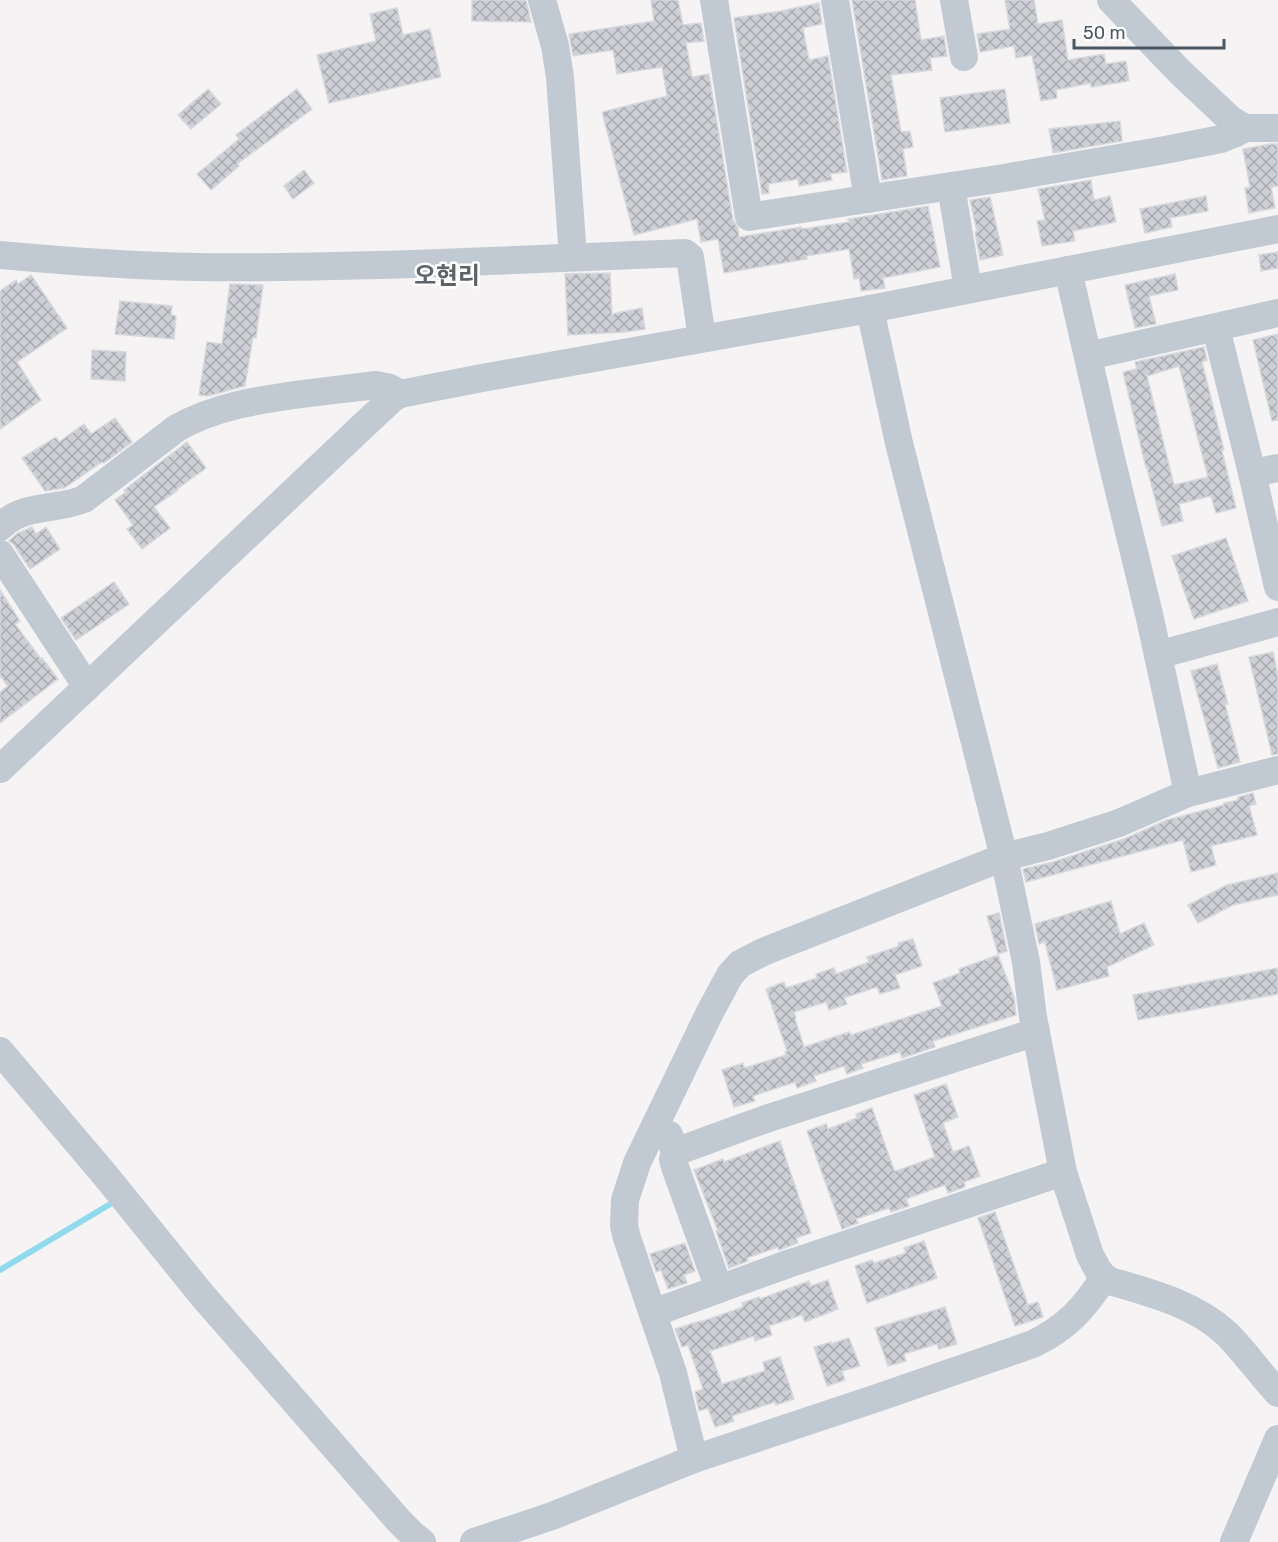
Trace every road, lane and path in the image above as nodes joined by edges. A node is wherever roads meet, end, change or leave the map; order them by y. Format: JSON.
{"nodes":[{"id":1,"x":542,"y":0,"type":"edge"},
{"id":2,"x":714,"y":0,"type":"edge"},
{"id":3,"x":835,"y":0,"type":"edge"},
{"id":4,"x":954,"y":0,"type":"edge"},
{"id":5,"x":1112,"y":0,"type":"edge"},
{"id":6,"x":964,"y":57,"type":"dead end"},
{"id":7,"x":1245,"y":128,"type":"junction"},
{"id":8,"x":1278,"y":128,"type":"edge"},
{"id":9,"x":951,"y":186,"type":"junction"},
{"id":10,"x":868,"y":199,"type":"junction"},
{"id":11,"x":1278,"y":229,"type":"edge"},
{"id":12,"x":0,"y":255,"type":"edge"},
{"id":13,"x":573,"y":257,"type":"junction"},
{"id":14,"x":1068,"y":270,"type":"junction"},
{"id":15,"x":968,"y":289,"type":"junction"},
{"id":16,"x":870,"y":309,"type":"junction"},
{"id":17,"x":1278,"y":313,"type":"edge"},
{"id":18,"x":1216,"y":328,"type":"junction"},
{"id":19,"x":702,"y":338,"type":"junction"},
{"id":20,"x":1088,"y":356,"type":"junction"},
{"id":21,"x":400,"y":394,"type":"junction"},
{"id":22,"x":1265,"y":471,"type":"edge"},
{"id":23,"x":0,"y":527,"type":"edge"},
{"id":24,"x":0,"y":554,"type":"edge"},
{"id":25,"x":1278,"y":587,"type":"edge"},
{"id":26,"x":1278,"y":622,"type":"edge"},
{"id":27,"x":1158,"y":655,"type":"junction"},
{"id":28,"x":87,"y":687,"type":"junction"},
{"id":29,"x":0,"y":769,"type":"edge"},
{"id":30,"x":1278,"y":770,"type":"edge"},
{"id":31,"x":1188,"y":793,"type":"junction"},
{"id":32,"x":1004,"y":857,"type":"junction"},
{"id":33,"x":1036,"y":1032,"type":"junction"},
{"id":34,"x":0,"y":1051,"type":"edge"},
{"id":35,"x":660,"y":1114,"type":"junction"},
{"id":36,"x":675,"y":1152,"type":"junction"},
{"id":37,"x":1063,"y":1172,"type":"junction"},
{"id":38,"x":1104,"y":1277,"type":"junction"},
{"id":39,"x":719,"y":1289,"type":"junction"},
{"id":40,"x":653,"y":1313,"type":"junction"},
{"id":41,"x":1278,"y":1393,"type":"edge"},
{"id":42,"x":1278,"y":1438,"type":"edge"},
{"id":43,"x":694,"y":1459,"type":"junction"},
{"id":44,"x":422,"y":1542,"type":"edge"},
{"id":45,"x":474,"y":1542,"type":"edge"},
{"id":46,"x":1234,"y":1542,"type":"edge"}],
"edges":[{"from":1,"to":13,"type":"street"},
{"from":2,"to":10,"type":"street"},
{"from":3,"to":10,"type":"street"},
{"from":4,"to":6,"type":"street"},
{"from":5,"to":7,"type":"street"},
{"from":7,"to":8,"type":"street"},
{"from":7,"to":9,"type":"street"},
{"from":9,"to":10,"type":"street"},
{"from":9,"to":15,"type":"street"},
{"from":11,"to":14,"type":"street"},
{"from":12,"to":13,"type":"street"},
{"from":13,"to":19,"type":"street"},
{"from":14,"to":15,"type":"street"},
{"from":14,"to":20,"type":"street"},
{"from":15,"to":16,"type":"street"},
{"from":16,"to":19,"type":"street"},
{"from":16,"to":32,"type":"street"},
{"from":17,"to":18,"type":"street"},
{"from":18,"to":20,"type":"street"},
{"from":18,"to":22,"type":"street"},
{"from":19,"to":21,"type":"street"},
{"from":20,"to":27,"type":"street"},
{"from":21,"to":23,"type":"street"},
{"from":21,"to":28,"type":"street"},
{"from":22,"to":25,"type":"street"},
{"from":24,"to":28,"type":"street"},
{"from":26,"to":27,"type":"street"},
{"from":27,"to":31,"type":"street"},
{"from":28,"to":29,"type":"street"},
{"from":30,"to":31,"type":"street"},
{"from":31,"to":32,"type":"street"},
{"from":32,"to":33,"type":"street"},
{"from":32,"to":35,"type":"street"},
{"from":33,"to":36,"type":"street"},
{"from":33,"to":37,"type":"street"},
{"from":34,"to":44,"type":"street"},
{"from":35,"to":36,"type":"street"},
{"from":35,"to":40,"type":"street"},
{"from":36,"to":39,"type":"street"},
{"from":37,"to":38,"type":"street"},
{"from":37,"to":39,"type":"street"},
{"from":38,"to":41,"type":"street"},
{"from":38,"to":43,"type":"street"},
{"from":39,"to":40,"type":"street"},
{"from":40,"to":43,"type":"street"},
{"from":42,"to":46,"type":"street"},
{"from":43,"to":45,"type":"street"}]}
